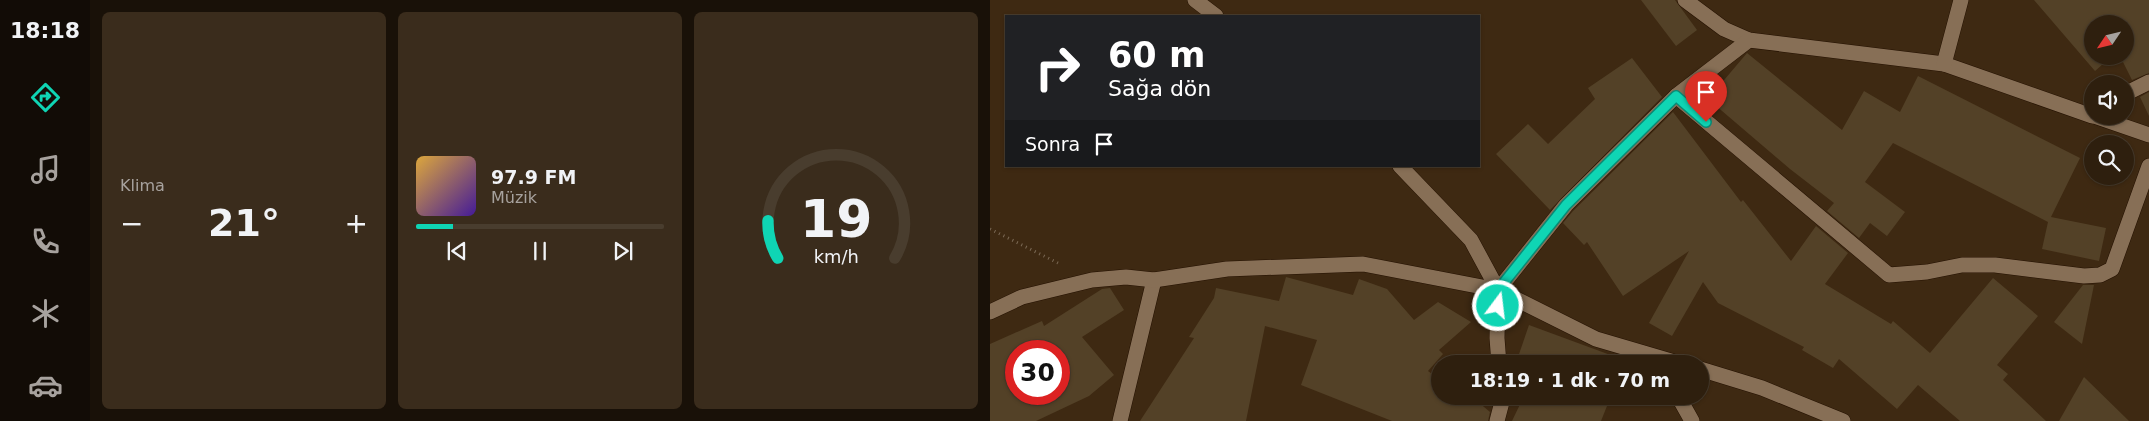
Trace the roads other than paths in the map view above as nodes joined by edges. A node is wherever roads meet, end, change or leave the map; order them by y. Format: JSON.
{"nodes":[{"id":1,"x":1194,"y":0,"type":"edge"},
{"id":2,"x":1685,"y":0,"type":"edge"},
{"id":3,"x":1961,"y":0,"type":"edge"},
{"id":4,"x":1215,"y":15,"type":"edge"},
{"id":5,"x":1749,"y":40,"type":"junction"},
{"id":6,"x":1944,"y":64,"type":"junction"},
{"id":7,"x":2149,"y":82,"type":"edge"},
{"id":8,"x":2134,"y":90,"type":"edge"},
{"id":9,"x":1676,"y":96,"type":"junction"},
{"id":10,"x":2084,"y":111,"type":"edge"},
{"id":11,"x":2123,"y":125,"type":"edge"},
{"id":12,"x":2149,"y":135,"type":"edge"},
{"id":13,"x":2149,"y":166,"type":"edge"},
{"id":14,"x":1401,"y":167,"type":"edge"},
{"id":15,"x":1154,"y":280,"type":"junction"},
{"id":16,"x":1498,"y":290,"type":"junction"},
{"id":17,"x":990,"y":312,"type":"edge"},
{"id":18,"x":1498,"y":355,"type":"edge"},
{"id":19,"x":1642,"y":355,"type":"edge"},
{"id":20,"x":1709,"y":372,"type":"edge"},
{"id":21,"x":1501,"y":405,"type":"edge"},
{"id":22,"x":1683,"y":405,"type":"edge"},
{"id":23,"x":1120,"y":421,"type":"edge"},
{"id":24,"x":1497,"y":421,"type":"edge"},
{"id":25,"x":1692,"y":421,"type":"edge"},
{"id":26,"x":1843,"y":421,"type":"edge"}],
"edges":[{"from":1,"to":4,"type":"street"},
{"from":2,"to":5,"type":"street"},
{"from":3,"to":6,"type":"street"},
{"from":5,"to":6,"type":"street"},
{"from":5,"to":9,"type":"street"},
{"from":6,"to":10,"type":"street"},
{"from":7,"to":8,"type":"street"},
{"from":9,"to":13,"type":"street"},
{"from":9,"to":16,"type":"street"},
{"from":11,"to":12,"type":"street"},
{"from":14,"to":16,"type":"street"},
{"from":15,"to":16,"type":"street"},
{"from":15,"to":17,"type":"street"},
{"from":15,"to":23,"type":"street"},
{"from":16,"to":18,"type":"street"},
{"from":16,"to":19,"type":"street"},
{"from":20,"to":26,"type":"street"},
{"from":21,"to":24,"type":"street"},
{"from":22,"to":25,"type":"street"}]}
